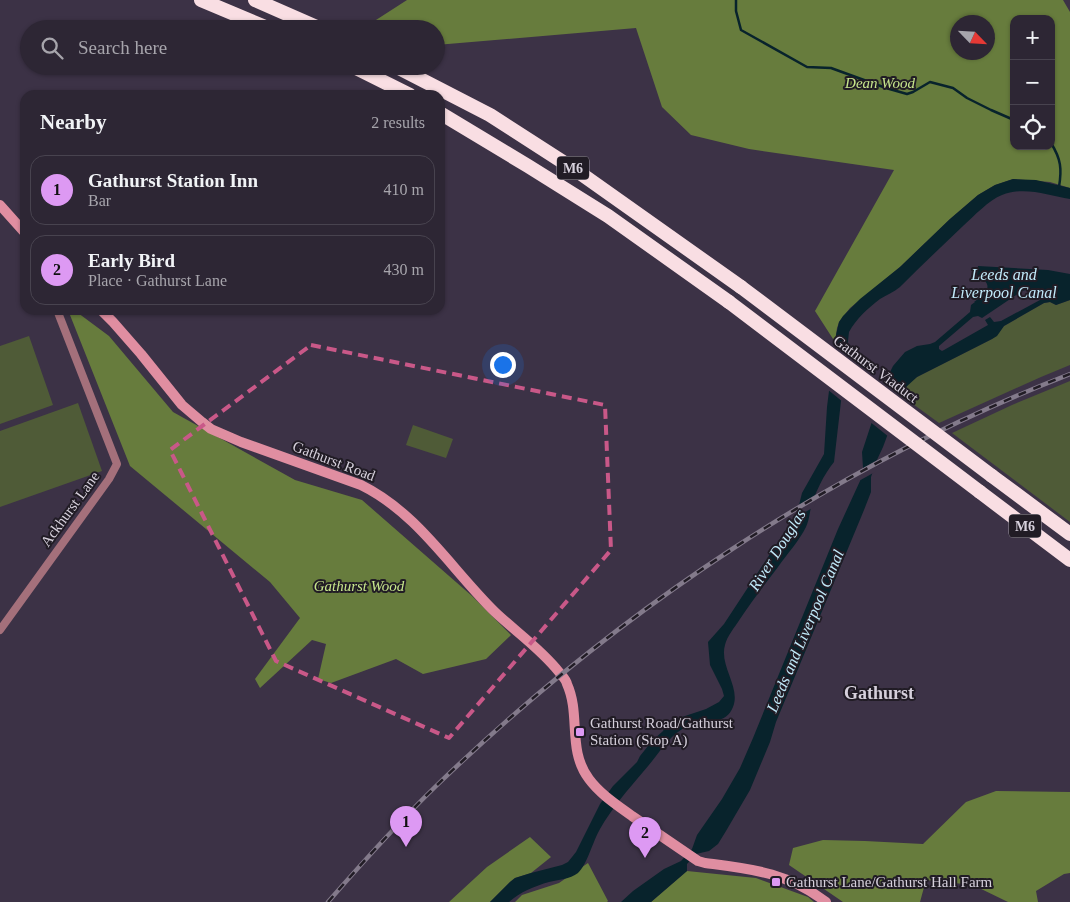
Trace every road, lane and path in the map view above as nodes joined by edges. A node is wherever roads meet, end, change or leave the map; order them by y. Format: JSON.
{"nodes":[{"id":1,"x":200,"y":0,"type":"edge"},
{"id":2,"x":255,"y":0,"type":"edge"},
{"id":3,"x":248,"y":20,"type":"edge"},
{"id":4,"x":301,"y":20,"type":"edge"},
{"id":5,"x":370,"y":75,"type":"edge"},
{"id":6,"x":412,"y":75,"type":"edge"},
{"id":7,"x":400,"y":90,"type":"edge"},
{"id":8,"x":442,"y":90,"type":"edge"},
{"id":9,"x":445,"y":92,"type":"edge"},
{"id":10,"x":445,"y":116,"type":"edge"},
{"id":11,"x":0,"y":205,"type":"edge"},
{"id":12,"x":20,"y":227,"type":"edge"},
{"id":13,"x":59,"y":315,"type":"edge"},
{"id":14,"x":105,"y":315,"type":"edge"},
{"id":15,"x":1070,"y":534,"type":"edge"},
{"id":16,"x":1070,"y":560,"type":"edge"},
{"id":17,"x":0,"y":630,"type":"edge"},
{"id":18,"x":826,"y":902,"type":"edge"}],
"edges":[{"from":1,"to":3,"type":"highway"},
{"from":2,"to":4,"type":"highway"},
{"from":5,"to":7,"type":"highway"},
{"from":6,"to":8,"type":"highway","name":"Gathurst Viaduct","number":"M6","bridge":true},
{"from":9,"to":15,"type":"highway","name":"Gathurst Viaduct","number":"M6","bridge":true},
{"from":10,"to":16,"type":"highway","number":"M6","bridge":true},
{"from":11,"to":12,"type":"main road"},
{"from":13,"to":17,"type":"street","name":"Ackhurst Lane"},
{"from":14,"to":18,"type":"main road","name":"Gathurst Road"}]}
